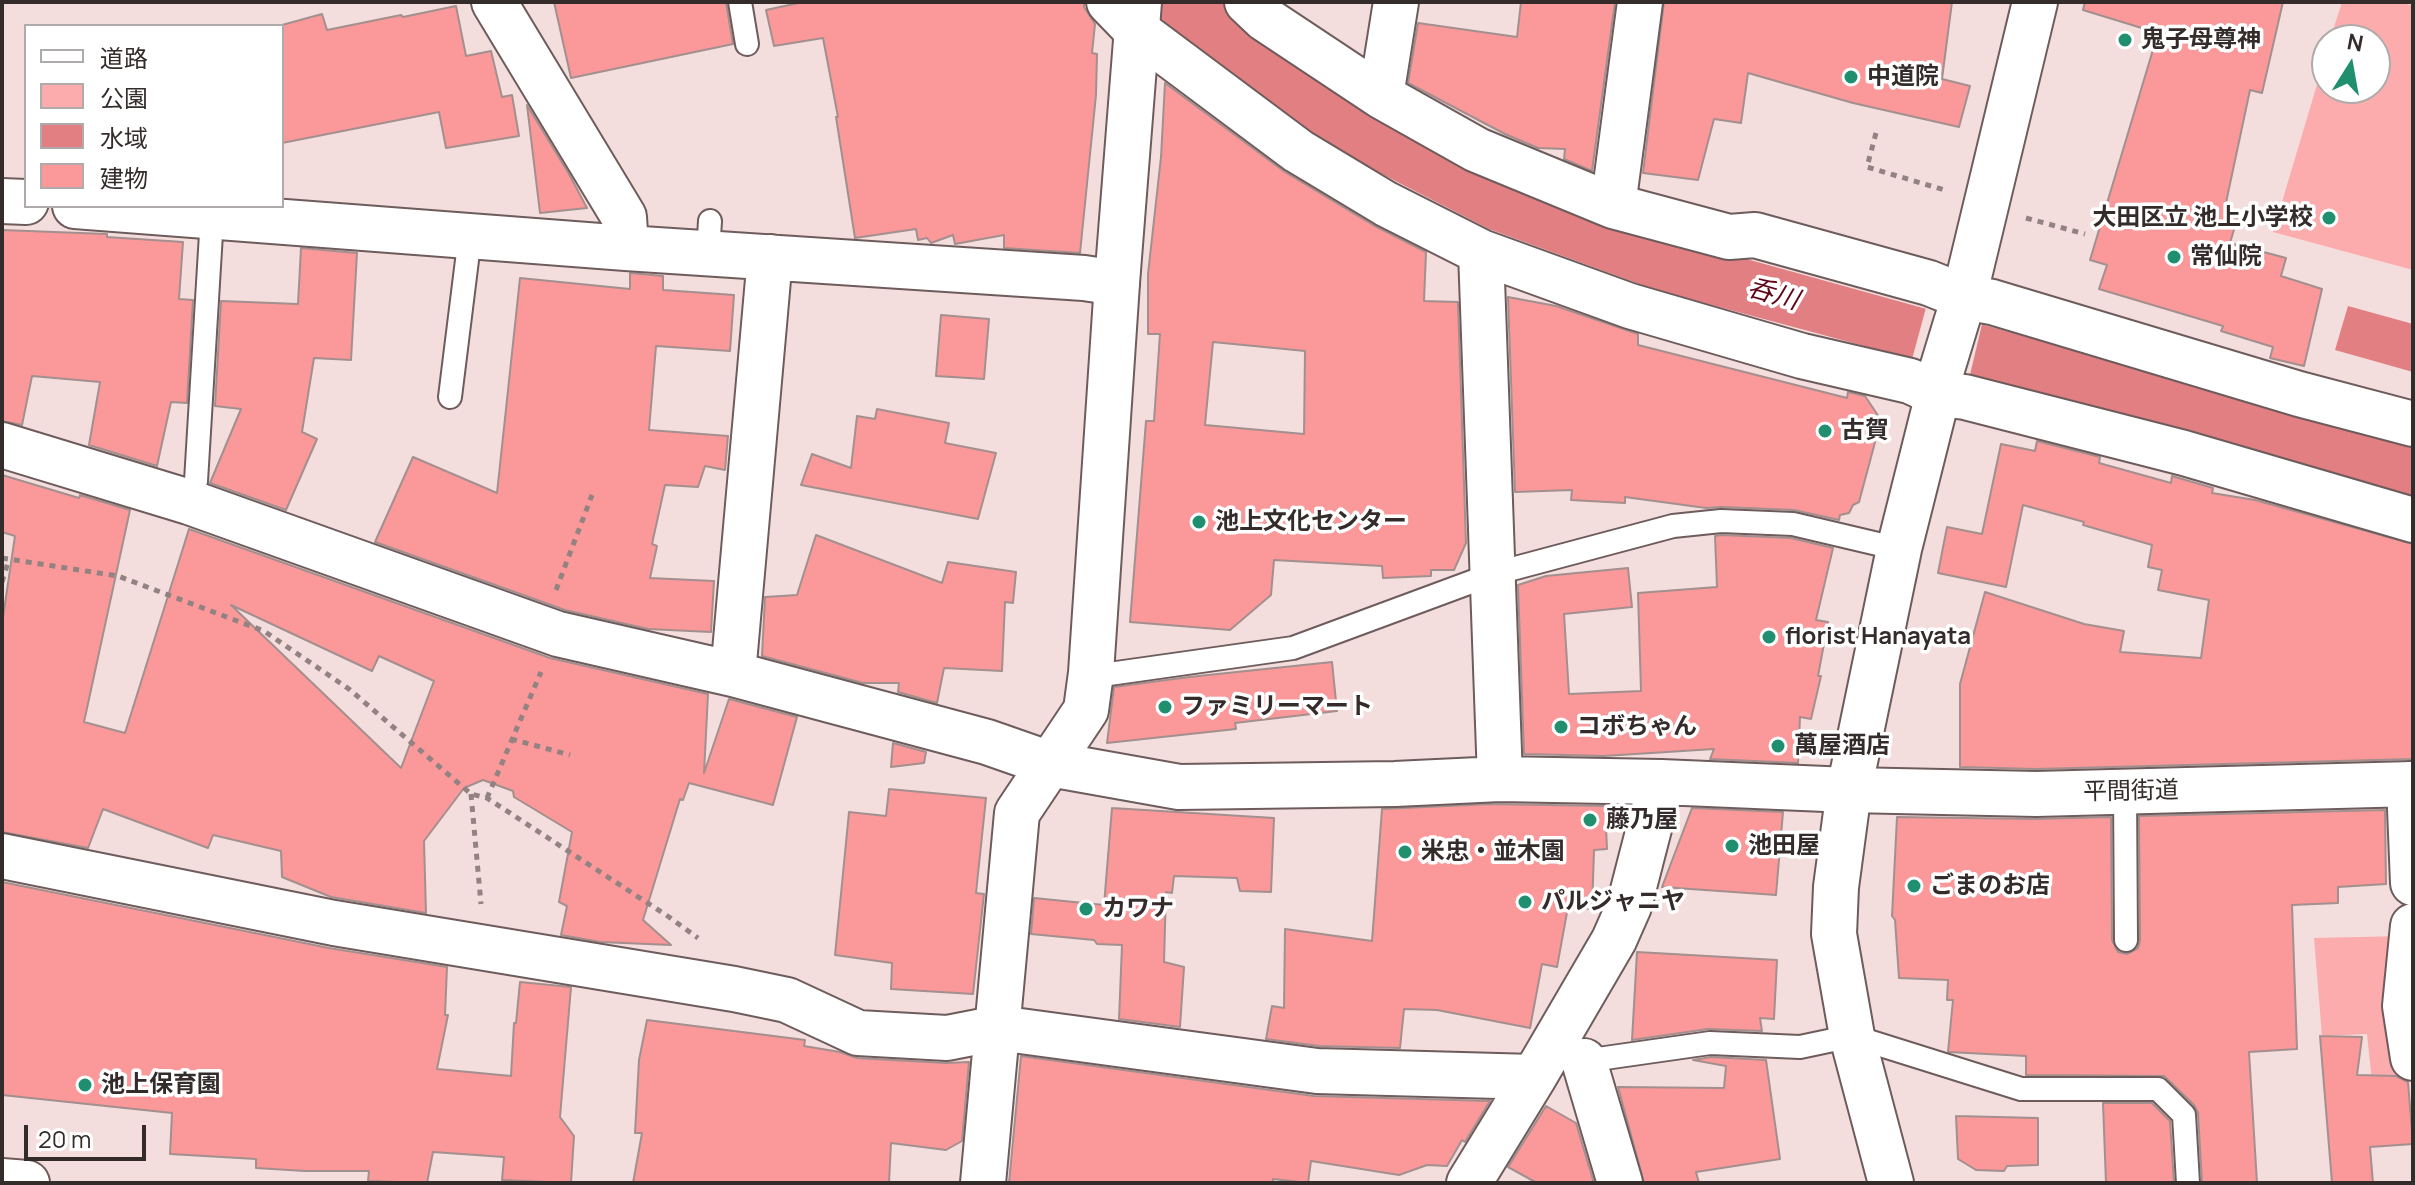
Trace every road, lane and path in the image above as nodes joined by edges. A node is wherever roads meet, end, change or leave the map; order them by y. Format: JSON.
{"nodes":[{"id":1,"x":494,"y":2,"type":"edge"},
{"id":2,"x":740,"y":2,"type":"edge"},
{"id":3,"x":1247,"y":2,"type":"edge"},
{"id":4,"x":1396,"y":2,"type":"edge"},
{"id":5,"x":1640,"y":2,"type":"edge"},
{"id":6,"x":2035,"y":2,"type":"edge"},
{"id":7,"x":1130,"y":13,"type":"edge"},
{"id":8,"x":747,"y":44,"type":"dead end"},
{"id":9,"x":1381,"y":96,"type":"junction"},
{"id":10,"x":1876,"y":133,"type":"dead end"},
{"id":11,"x":1957,"y":194,"type":"dead end"},
{"id":12,"x":2,"y":201,"type":"edge"},
{"id":13,"x":24,"y":202,"type":"edge"},
{"id":14,"x":1613,"y":206,"type":"junction"},
{"id":15,"x":120,"y":208,"type":"edge"},
{"id":16,"x":236,"y":214,"type":"edge"},
{"id":17,"x":2021,"y":217,"type":"dead end"},
{"id":18,"x":2085,"y":234,"type":"dead end"},
{"id":19,"x":470,"y":236,"type":"junction"},
{"id":20,"x":626,"y":248,"type":"junction"},
{"id":21,"x":792,"y":250,"type":"junction"},
{"id":22,"x":1481,"y":252,"type":"junction"},
{"id":23,"x":1117,"y":283,"type":"junction"},
{"id":24,"x":1962,"y":304,"type":"junction"},
{"id":25,"x":1938,"y":386,"type":"junction"},
{"id":26,"x":450,"y":397,"type":"dead end"},
{"id":27,"x":2413,"y":424,"type":"edge"},
{"id":28,"x":2,"y":445,"type":"edge"},
{"id":29,"x":592,"y":495,"type":"dead end"},
{"id":30,"x":189,"y":502,"type":"junction"},
{"id":31,"x":2413,"y":520,"type":"edge"},
{"id":32,"x":1899,"y":549,"type":"junction"},
{"id":33,"x":6,"y":558,"type":"edge"},
{"id":34,"x":1493,"y":574,"type":"junction"},
{"id":35,"x":2,"y":582,"type":"edge"},
{"id":36,"x":550,"y":631,"type":"junction"},
{"id":37,"x":1091,"y":673,"type":"junction"},
{"id":38,"x":733,"y":674,"type":"junction"},
{"id":39,"x":511,"y":739,"type":"junction"},
{"id":40,"x":570,"y":755,"type":"dead end"},
{"id":41,"x":1050,"y":764,"type":"junction"},
{"id":42,"x":1500,"y":779,"type":"junction"},
{"id":43,"x":1661,"y":782,"type":"junction"},
{"id":44,"x":2411,"y":784,"type":"edge"},
{"id":45,"x":1849,"y":790,"type":"junction"},
{"id":46,"x":2125,"y":792,"type":"junction"},
{"id":47,"x":471,"y":794,"type":"junction"},
{"id":48,"x":487,"y":798,"type":"junction"},
{"id":49,"x":2,"y":856,"type":"edge"},
{"id":50,"x":2413,"y":883,"type":"edge"},
{"id":51,"x":2413,"y":926,"type":"edge"},
{"id":52,"x":2126,"y":940,"type":"dead end"},
{"id":53,"x":704,"y":942,"type":"dead end"},
{"id":54,"x":485,"y":948,"type":"junction"},
{"id":55,"x":998,"y":1028,"type":"junction"},
{"id":56,"x":1852,"y":1036,"type":"junction"},
{"id":57,"x":1570,"y":1049,"type":"junction"},
{"id":58,"x":2413,"y":1058,"type":"edge"},
{"id":59,"x":1534,"y":1077,"type":"junction"},
{"id":60,"x":2,"y":1181,"type":"edge"},
{"id":61,"x":27,"y":1183,"type":"edge"},
{"id":62,"x":983,"y":1183,"type":"edge"},
{"id":63,"x":1469,"y":1183,"type":"edge"},
{"id":64,"x":1620,"y":1183,"type":"edge"},
{"id":65,"x":1891,"y":1183,"type":"edge"},
{"id":66,"x":2188,"y":1183,"type":"edge"}],
"edges":[{"from":1,"to":20,"type":"street"},
{"from":2,"to":8,"type":"lane"},
{"from":3,"to":9,"type":"street"},
{"from":4,"to":9,"type":"street"},
{"from":5,"to":14,"type":"street"},
{"from":6,"to":24,"type":"street"},
{"from":7,"to":22,"type":"street"},
{"from":7,"to":23,"type":"street"},
{"from":9,"to":14,"type":"street"},
{"from":10,"to":11,"type":"path"},
{"from":12,"to":13,"type":"street"},
{"from":14,"to":24,"type":"street"},
{"from":15,"to":16,"type":"street"},
{"from":16,"to":19,"type":"street"},
{"from":16,"to":30,"type":"lane"},
{"from":17,"to":18,"type":"path"},
{"from":19,"to":20,"type":"street"},
{"from":19,"to":26,"type":"lane"},
{"from":20,"to":21,"type":"street"},
{"from":21,"to":23,"type":"street"},
{"from":21,"to":38,"type":"street"},
{"from":22,"to":25,"type":"street"},
{"from":22,"to":34,"type":"street"},
{"from":23,"to":37,"type":"street"},
{"from":24,"to":25,"type":"street"},
{"from":24,"to":27,"type":"street"},
{"from":25,"to":31,"type":"street"},
{"from":25,"to":32,"type":"street"},
{"from":28,"to":30,"type":"street","name":"平間街道"},
{"from":29,"to":36,"type":"path"},
{"from":30,"to":36,"type":"street","name":"平間街道"},
{"from":32,"to":34,"type":"lane"},
{"from":32,"to":45,"type":"street"},
{"from":33,"to":35,"type":"path"},
{"from":33,"to":47,"type":"path"},
{"from":34,"to":37,"type":"lane"},
{"from":34,"to":42,"type":"street"},
{"from":36,"to":38,"type":"street","name":"平間街道"},
{"from":36,"to":39,"type":"path"},
{"from":37,"to":41,"type":"street"},
{"from":38,"to":41,"type":"street","name":"平間街道"},
{"from":39,"to":40,"type":"path"},
{"from":39,"to":48,"type":"path"},
{"from":41,"to":42,"type":"street","name":"平間街道"},
{"from":41,"to":55,"type":"street"},
{"from":42,"to":43,"type":"street","name":"平間街道"},
{"from":43,"to":45,"type":"street","name":"平間街道"},
{"from":43,"to":57,"type":"street"},
{"from":44,"to":46,"type":"street","name":"平間街道"},
{"from":44,"to":50,"type":"street"},
{"from":45,"to":46,"type":"street","name":"平間街道"},
{"from":45,"to":56,"type":"street"},
{"from":46,"to":52,"type":"lane"},
{"from":47,"to":48,"type":"path"},
{"from":47,"to":54,"type":"path"},
{"from":48,"to":53,"type":"path"},
{"from":49,"to":54,"type":"street"},
{"from":51,"to":58,"type":"street"},
{"from":54,"to":55,"type":"street"},
{"from":55,"to":59,"type":"street"},
{"from":55,"to":62,"type":"street"},
{"from":56,"to":57,"type":"lane"},
{"from":56,"to":65,"type":"street"},
{"from":56,"to":66,"type":"lane"},
{"from":57,"to":59,"type":"street"},
{"from":57,"to":64,"type":"street"},
{"from":59,"to":63,"type":"street"},
{"from":60,"to":61,"type":"street"}]}
